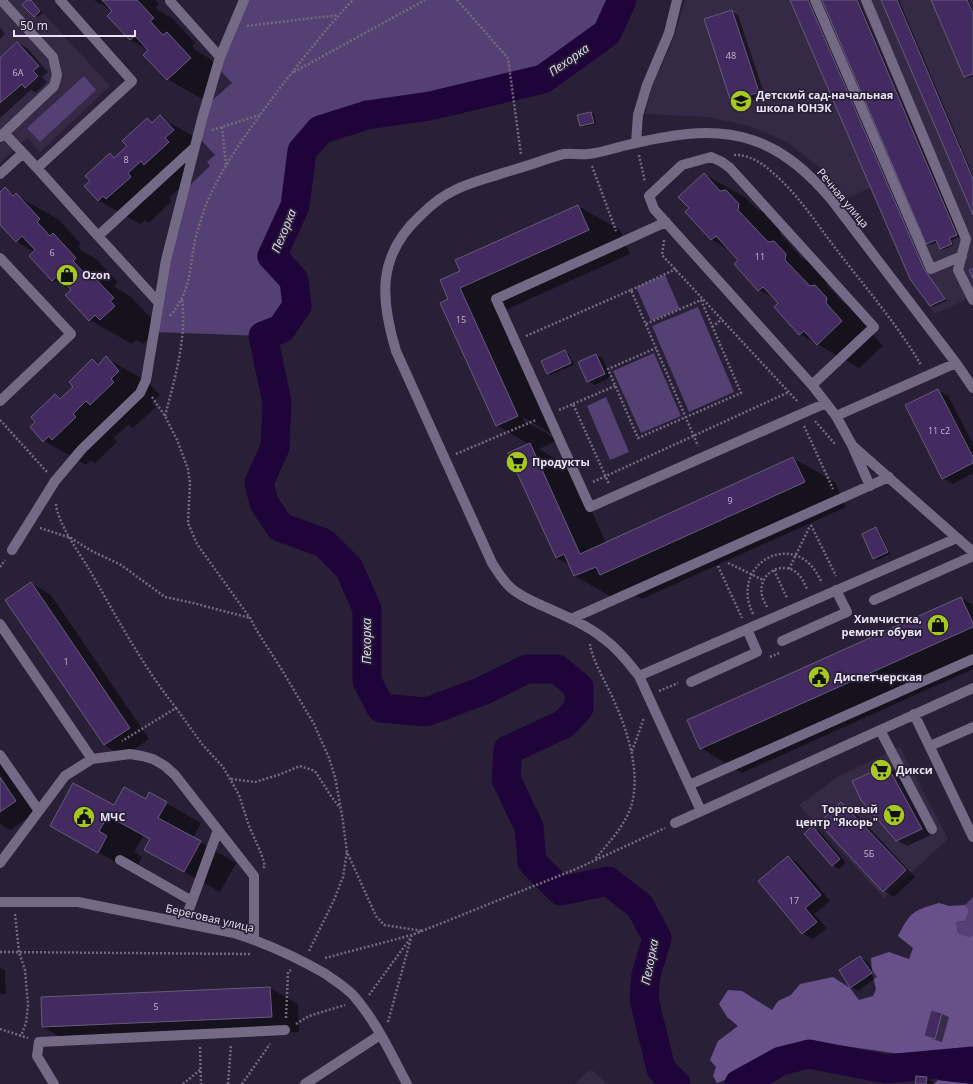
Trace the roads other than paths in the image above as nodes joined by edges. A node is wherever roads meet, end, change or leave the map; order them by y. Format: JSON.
{"nodes":[{"id":1,"x":2,"y":0,"type":"edge"},
{"id":2,"x":60,"y":0,"type":"edge"},
{"id":3,"x":170,"y":0,"type":"edge"},
{"id":4,"x":244,"y":0,"type":"edge"},
{"id":5,"x":815,"y":0,"type":"edge"},
{"id":6,"x":866,"y":0,"type":"edge"},
{"id":7,"x":679,"y":4,"type":"edge"},
{"id":8,"x":220,"y":57,"type":"junction"},
{"id":9,"x":2,"y":135,"type":"edge"},
{"id":10,"x":636,"y":143,"type":"junction"},
{"id":11,"x":194,"y":148,"type":"junction"},
{"id":12,"x":23,"y":153,"type":"junction"},
{"id":13,"x":37,"y":168,"type":"junction"},
{"id":14,"x":0,"y":174,"type":"edge"},
{"id":15,"x":666,"y":222,"type":"junction"},
{"id":16,"x":98,"y":236,"type":"junction"},
{"id":17,"x":970,"y":237,"type":"edge"},
{"id":18,"x":962,"y":256,"type":"junction"},
{"id":19,"x":0,"y":258,"type":"edge"},
{"id":20,"x":973,"y":300,"type":"edge"},
{"id":21,"x":159,"y":303,"type":"junction"},
{"id":22,"x":956,"y":363,"type":"junction"},
{"id":23,"x":812,"y":385,"type":"junction"},
{"id":24,"x":973,"y":388,"type":"edge"},
{"id":25,"x":0,"y":401,"type":"edge"},
{"id":26,"x":826,"y":403,"type":"junction"},
{"id":27,"x":836,"y":416,"type":"junction"},
{"id":28,"x":852,"y":445,"type":"junction"},
{"id":29,"x":889,"y":477,"type":"junction"},
{"id":30,"x":870,"y":486,"type":"junction"},
{"id":31,"x":957,"y":538,"type":"junction"},
{"id":32,"x":12,"y":550,"type":"dead end"},
{"id":33,"x":973,"y":552,"type":"edge"},
{"id":34,"x":973,"y":556,"type":"edge"},
{"id":35,"x":835,"y":590,"type":"junction"},
{"id":36,"x":874,"y":600,"type":"dead end"},
{"id":37,"x":571,"y":619,"type":"junction"},
{"id":38,"x":0,"y":624,"type":"edge"},
{"id":39,"x":748,"y":629,"type":"junction"},
{"id":40,"x":782,"y":641,"type":"dead end"},
{"id":41,"x":973,"y":659,"type":"edge"},
{"id":42,"x":639,"y":676,"type":"junction"},
{"id":43,"x":687,"y":681,"type":"road end"},
{"id":44,"x":973,"y":688,"type":"edge"},
{"id":45,"x":914,"y":714,"type":"junction"},
{"id":46,"x":973,"y":727,"type":"edge"},
{"id":47,"x":880,"y":730,"type":"junction"},
{"id":48,"x":930,"y":746,"type":"junction"},
{"id":49,"x":0,"y":755,"type":"edge"},
{"id":50,"x":92,"y":759,"type":"junction"},
{"id":51,"x":689,"y":785,"type":"junction"},
{"id":52,"x":39,"y":811,"type":"junction"},
{"id":53,"x":701,"y":811,"type":"junction"},
{"id":54,"x":675,"y":823,"type":"road end"},
{"id":55,"x":932,"y":829,"type":"dead end"},
{"id":56,"x":218,"y":830,"type":"junction"},
{"id":57,"x":973,"y":837,"type":"edge"},
{"id":58,"x":120,"y":860,"type":"dead end"},
{"id":59,"x":0,"y":862,"type":"edge"},
{"id":60,"x":192,"y":901,"type":"junction"},
{"id":61,"x":0,"y":902,"type":"edge"},
{"id":62,"x":184,"y":923,"type":"junction"},
{"id":63,"x":254,"y":939,"type":"junction"},
{"id":64,"x":285,"y":1030,"type":"road end"},
{"id":65,"x":380,"y":1036,"type":"junction"},
{"id":66,"x":54,"y":1084,"type":"edge"},
{"id":67,"x":305,"y":1084,"type":"edge"},
{"id":68,"x":407,"y":1084,"type":"edge"}],
"edges":[{"from":1,"to":9,"type":"street"},
{"from":2,"to":13,"type":"street"},
{"from":3,"to":8,"type":"street"},
{"from":4,"to":8,"type":"street"},
{"from":5,"to":18,"type":"street"},
{"from":6,"to":17,"type":"street"},
{"from":7,"to":10,"type":"street"},
{"from":8,"to":11,"type":"street"},
{"from":9,"to":12,"type":"street"},
{"from":10,"to":22,"type":"street","name":"Речная улица"},
{"from":10,"to":37,"type":"street","name":"Речная улица"},
{"from":11,"to":16,"type":"street"},
{"from":11,"to":21,"type":"street"},
{"from":12,"to":13,"type":"street"},
{"from":12,"to":14,"type":"street"},
{"from":13,"to":16,"type":"street"},
{"from":15,"to":23,"type":"street"},
{"from":15,"to":23,"type":"street"},
{"from":15,"to":26,"type":"street"},
{"from":16,"to":21,"type":"street"},
{"from":17,"to":18,"type":"street"},
{"from":18,"to":20,"type":"street"},
{"from":19,"to":25,"type":"street"},
{"from":21,"to":32,"type":"street"},
{"from":22,"to":24,"type":"street","name":"Речная улица"},
{"from":22,"to":27,"type":"street"},
{"from":23,"to":26,"type":"street"},
{"from":26,"to":27,"type":"street"},
{"from":27,"to":28,"type":"street"},
{"from":28,"to":29,"type":"street"},
{"from":28,"to":30,"type":"street"},
{"from":29,"to":30,"type":"street"},
{"from":29,"to":31,"type":"street"},
{"from":30,"to":37,"type":"street"},
{"from":31,"to":33,"type":"street"},
{"from":31,"to":35,"type":"street"},
{"from":34,"to":36,"type":"street"},
{"from":35,"to":39,"type":"street"},
{"from":35,"to":40,"type":"street"},
{"from":37,"to":42,"type":"street","name":"Речная улица"},
{"from":38,"to":50,"type":"street"},
{"from":39,"to":42,"type":"street"},
{"from":39,"to":43,"type":"street"},
{"from":41,"to":51,"type":"street"},
{"from":42,"to":51,"type":"street","name":"Речная улица"},
{"from":44,"to":45,"type":"street"},
{"from":45,"to":47,"type":"street"},
{"from":45,"to":48,"type":"street"},
{"from":46,"to":48,"type":"street"},
{"from":47,"to":53,"type":"street"},
{"from":47,"to":55,"type":"street"},
{"from":48,"to":57,"type":"street"},
{"from":49,"to":52,"type":"street"},
{"from":50,"to":52,"type":"street"},
{"from":50,"to":56,"type":"street"},
{"from":51,"to":53,"type":"street","name":"Речная улица"},
{"from":52,"to":59,"type":"street"},
{"from":53,"to":54,"type":"street"},
{"from":56,"to":60,"type":"street"},
{"from":56,"to":63,"type":"street"},
{"from":58,"to":60,"type":"street"},
{"from":60,"to":62,"type":"street"},
{"from":61,"to":62,"type":"street","name":"Береговая улица"},
{"from":62,"to":63,"type":"street","name":"Береговая улица"},
{"from":63,"to":65,"type":"street","name":"Береговая улица"},
{"from":64,"to":66,"type":"street"},
{"from":65,"to":67,"type":"street"},
{"from":65,"to":68,"type":"street","name":"Береговая улица"}]}
